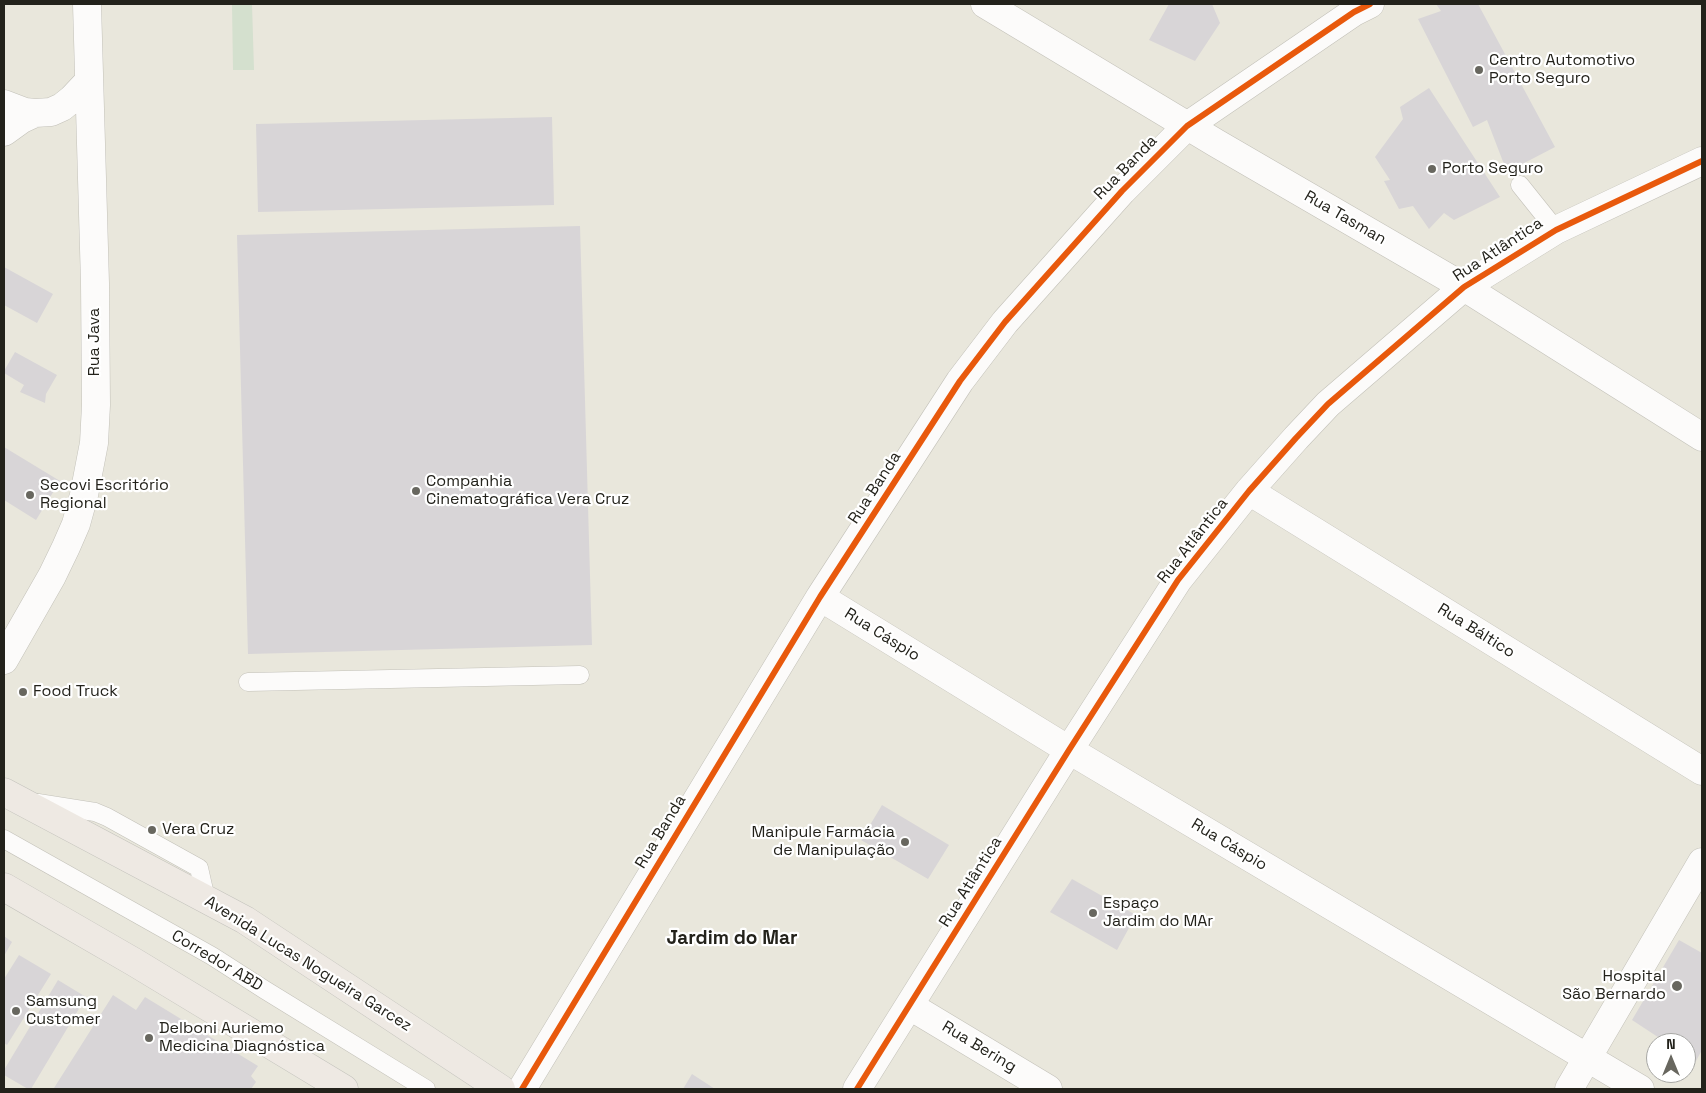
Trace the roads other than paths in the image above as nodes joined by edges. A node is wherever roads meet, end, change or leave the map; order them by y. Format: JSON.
{"nodes":[{"id":1,"x":86,"y":4,"type":"edge"},
{"id":2,"x":985,"y":4,"type":"edge"},
{"id":3,"x":1370,"y":4,"type":"edge"},
{"id":4,"x":88,"y":82,"type":"junction"},
{"id":5,"x":4,"y":104,"type":"edge"},
{"id":6,"x":35,"y":113,"type":"junction"},
{"id":7,"x":1187,"y":126,"type":"junction"},
{"id":8,"x":4,"y":132,"type":"edge"},
{"id":9,"x":1702,"y":162,"type":"edge"},
{"id":10,"x":1520,"y":185,"type":"dead end"},
{"id":11,"x":1556,"y":230,"type":"junction"},
{"id":12,"x":1464,"y":287,"type":"junction"},
{"id":13,"x":1702,"y":437,"type":"edge"},
{"id":14,"x":1249,"y":491,"type":"junction"},
{"id":15,"x":820,"y":597,"type":"junction"},
{"id":16,"x":4,"y":660,"type":"edge"},
{"id":17,"x":580,"y":675,"type":"dead end"},
{"id":18,"x":248,"y":682,"type":"dead end"},
{"id":19,"x":1069,"y":750,"type":"junction"},
{"id":20,"x":1702,"y":771,"type":"edge"},
{"id":21,"x":11,"y":796,"type":"edge"},
{"id":22,"x":4,"y":839,"type":"edge"},
{"id":23,"x":1702,"y":862,"type":"edge"},
{"id":24,"x":4,"y":887,"type":"edge"},
{"id":25,"x":910,"y":1006,"type":"junction"},
{"id":26,"x":1588,"y":1058,"type":"junction"},
{"id":27,"x":344,"y":1089,"type":"edge"},
{"id":28,"x":426,"y":1089,"type":"edge"},
{"id":29,"x":501,"y":1089,"type":"edge"},
{"id":30,"x":522,"y":1089,"type":"edge"},
{"id":31,"x":857,"y":1089,"type":"edge"},
{"id":32,"x":1048,"y":1089,"type":"edge"},
{"id":33,"x":1569,"y":1089,"type":"edge"},
{"id":34,"x":1640,"y":1089,"type":"edge"}],
"edges":[{"from":1,"to":4,"type":"street","name":"Rua Java"},
{"from":2,"to":7,"type":"street","name":"Rua Tasman"},
{"from":3,"to":7,"type":"street","name":"Rua Banda"},
{"from":4,"to":6,"type":"street"},
{"from":4,"to":16,"type":"street","name":"Rua Java"},
{"from":5,"to":6,"type":"street"},
{"from":6,"to":8,"type":"street"},
{"from":7,"to":12,"type":"street","name":"Rua Tasman"},
{"from":7,"to":15,"type":"street","name":"Rua Banda"},
{"from":9,"to":11,"type":"street","name":"Rua Atlântica"},
{"from":10,"to":11,"type":"lane"},
{"from":11,"to":12,"type":"street","name":"Rua Atlântica"},
{"from":12,"to":13,"type":"street","name":"Rua Tasman"},
{"from":12,"to":14,"type":"street","name":"Rua Atlântica"},
{"from":14,"to":19,"type":"street","name":"Rua Atlântica"},
{"from":14,"to":20,"type":"street","name":"Rua Báltico"},
{"from":15,"to":19,"type":"street","name":"Rua Cáspio"},
{"from":15,"to":30,"type":"street","name":"Rua Banda"},
{"from":17,"to":18,"type":"lane"},
{"from":19,"to":25,"type":"street","name":"Rua Atlântica"},
{"from":19,"to":26,"type":"street","name":"Rua Cáspio"},
{"from":21,"to":29,"type":"main road","name":"Avenida Lucas Nogueira Garcez"},
{"from":22,"to":28,"type":"lane","name":"Corredor ABD"},
{"from":23,"to":26,"type":"street"},
{"from":24,"to":27,"type":"main road"},
{"from":25,"to":31,"type":"street","name":"Rua Atlântica"},
{"from":25,"to":32,"type":"street","name":"Rua Bering"},
{"from":26,"to":33,"type":"street"},
{"from":26,"to":34,"type":"street","name":"Rua Cáspio"}]}
